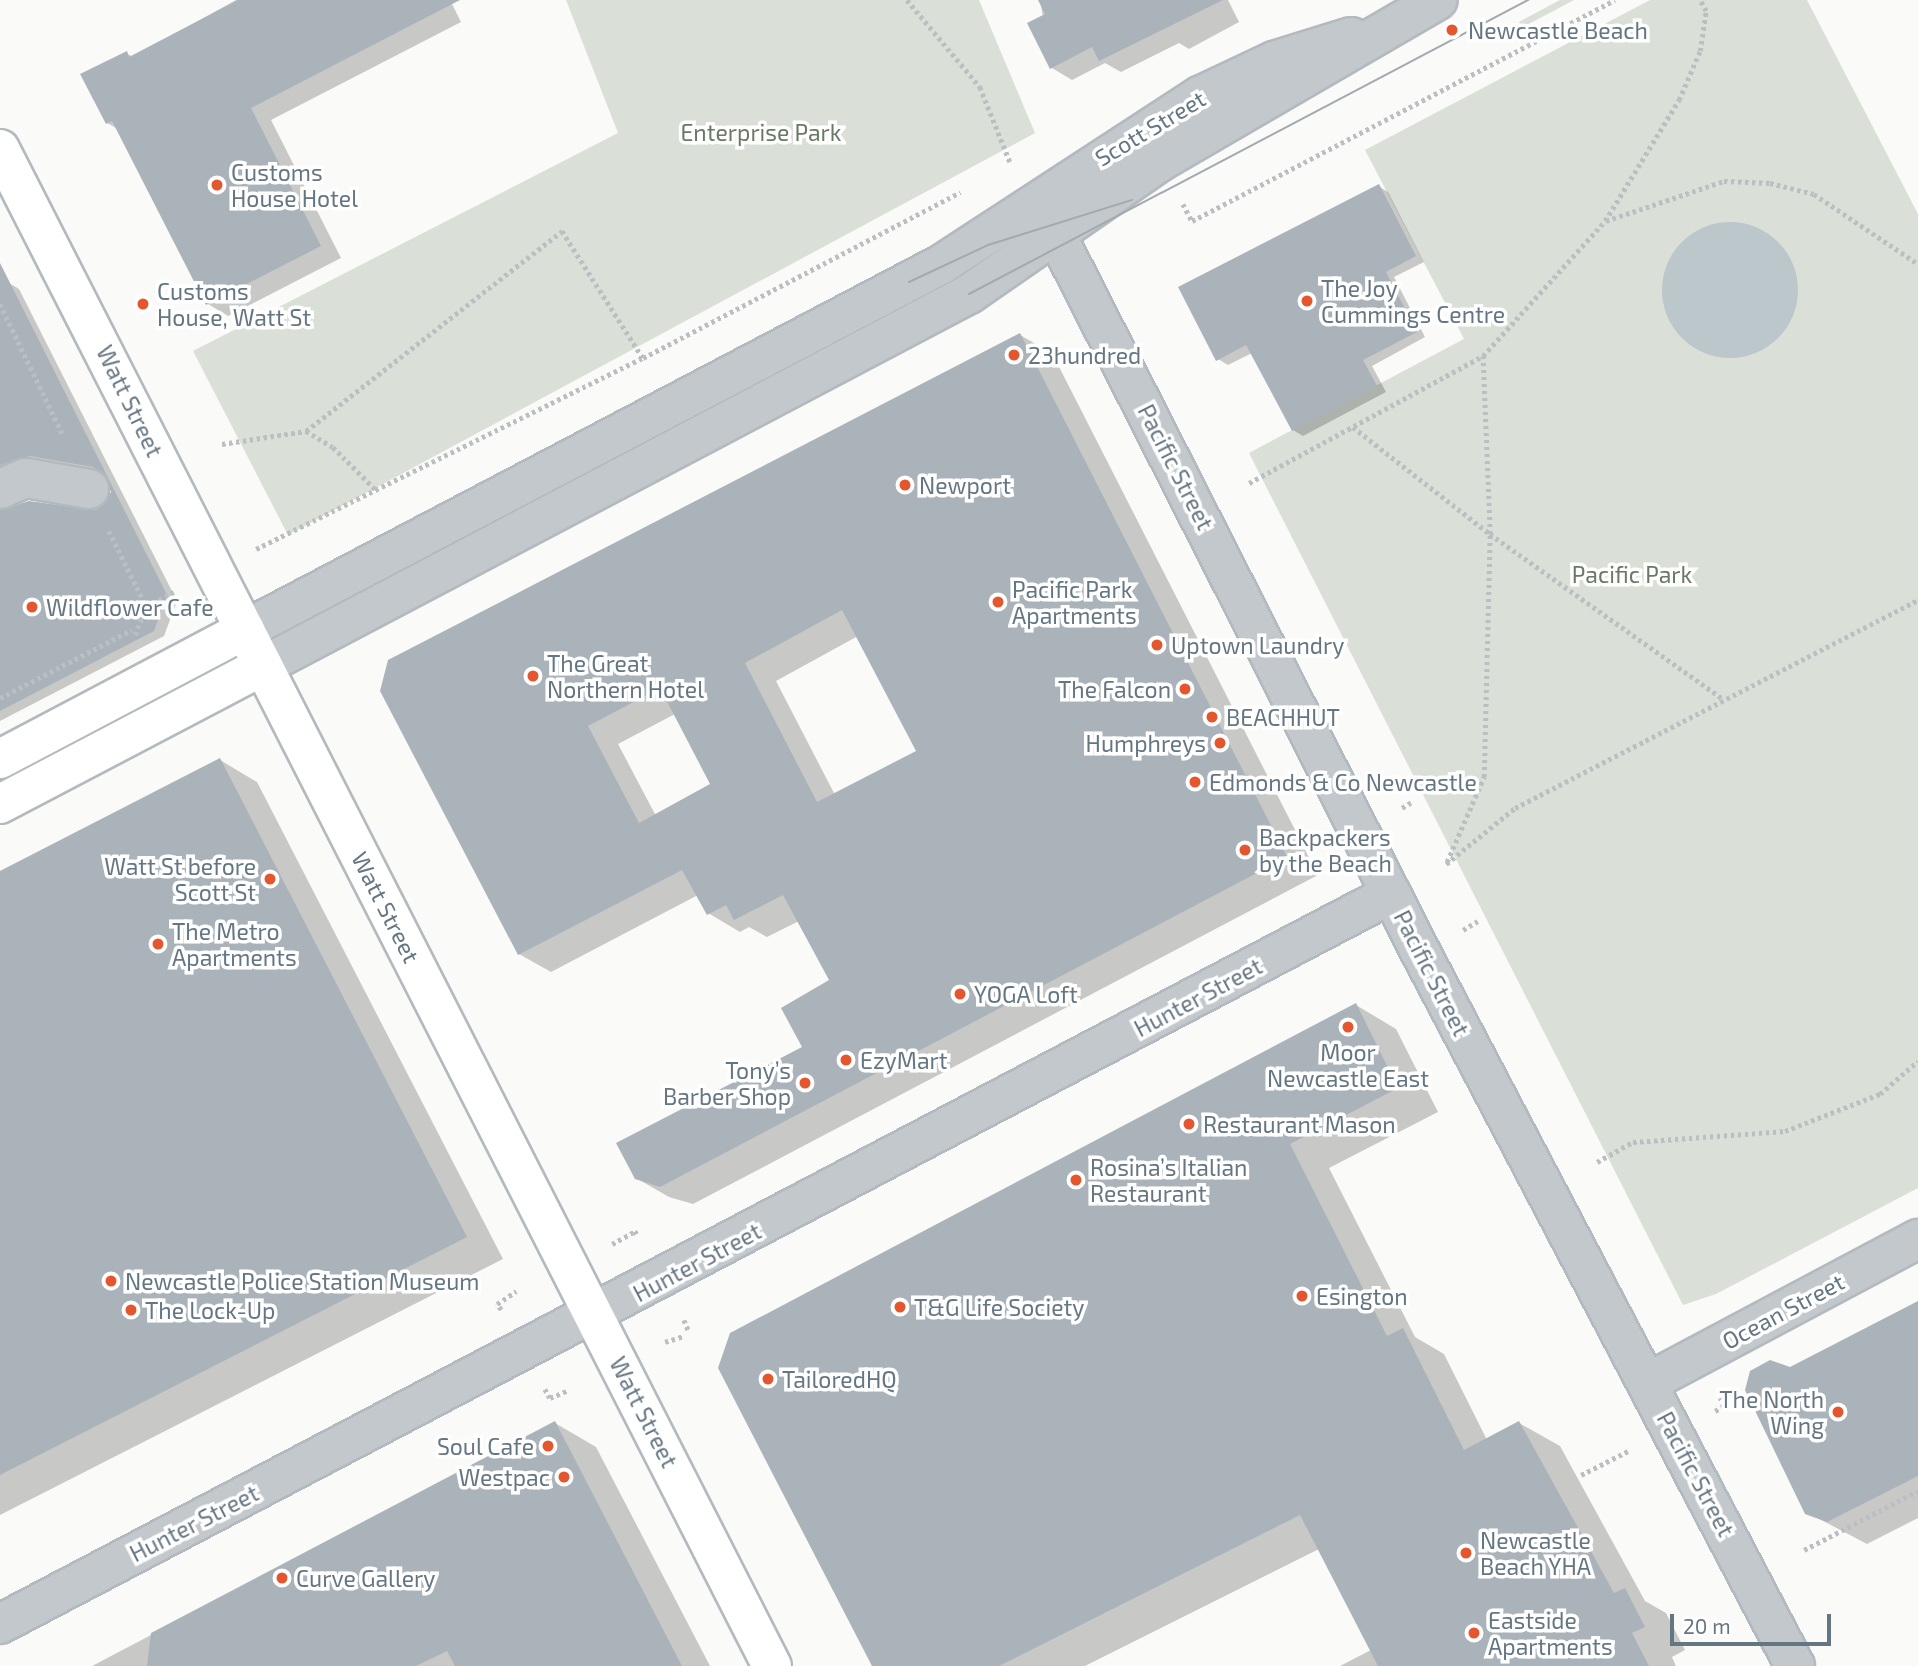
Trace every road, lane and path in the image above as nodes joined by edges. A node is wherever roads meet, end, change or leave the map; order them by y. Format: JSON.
{"nodes":[{"id":1,"x":907,"y":0,"type":"edge"},
{"id":2,"x":1615,"y":0,"type":"edge"},
{"id":3,"x":1700,"y":0,"type":"edge"},
{"id":4,"x":1425,"y":7,"type":"edge"},
{"id":5,"x":0,"y":149,"type":"edge"},
{"id":6,"x":1021,"y":157,"type":"dead end"},
{"id":7,"x":1010,"y":163,"type":"junction"},
{"id":8,"x":999,"y":170,"type":"dead end"},
{"id":9,"x":964,"y":189,"type":"dead end"},
{"id":10,"x":1039,"y":200,"type":"junction"},
{"id":11,"x":1183,"y":203,"type":"dead end"},
{"id":12,"x":1605,"y":222,"type":"junction"},
{"id":13,"x":1059,"y":236,"type":"junction"},
{"id":14,"x":1918,"y":264,"type":"edge"},
{"id":15,"x":1483,"y":356,"type":"junction"},
{"id":16,"x":643,"y":358,"type":"junction"},
{"id":17,"x":1352,"y":427,"type":"junction"},
{"id":18,"x":306,"y":431,"type":"junction"},
{"id":19,"x":222,"y":444,"type":"dead end"},
{"id":20,"x":1249,"y":483,"type":"dead end"},
{"id":21,"x":0,"y":489,"type":"edge"},
{"id":22,"x":89,"y":489,"type":"dead end"},
{"id":23,"x":377,"y":491,"type":"junction"},
{"id":24,"x":1490,"y":534,"type":"junction"},
{"id":25,"x":259,"y":548,"type":"dead end"},
{"id":26,"x":172,"y":593,"type":"dead end"},
{"id":27,"x":1918,"y":600,"type":"edge"},
{"id":28,"x":132,"y":629,"type":"junction"},
{"id":29,"x":245,"y":630,"type":"junction"},
{"id":30,"x":138,"y":639,"type":"dead end"},
{"id":31,"x":263,"y":666,"type":"junction"},
{"id":32,"x":0,"y":698,"type":"edge"},
{"id":33,"x":1722,"y":698,"type":"junction"},
{"id":34,"x":0,"y":759,"type":"edge"},
{"id":35,"x":0,"y":804,"type":"edge"},
{"id":36,"x":1391,"y":894,"type":"junction"},
{"id":37,"x":1918,"y":1061,"type":"edge"},
{"id":38,"x":1597,"y":1161,"type":"dead end"},
{"id":39,"x":635,"y":1231,"type":"dead end"},
{"id":40,"x":1918,"y":1239,"type":"edge"},
{"id":41,"x":612,"y":1244,"type":"dead end"},
{"id":42,"x":516,"y":1291,"type":"dead end"},
{"id":43,"x":497,"y":1304,"type":"dead end"},
{"id":44,"x":595,"y":1317,"type":"junction"},
{"id":45,"x":683,"y":1335,"type":"dead end"},
{"id":46,"x":666,"y":1342,"type":"dead end"},
{"id":47,"x":1647,"y":1383,"type":"junction"},
{"id":48,"x":569,"y":1390,"type":"dead end"},
{"id":49,"x":550,"y":1398,"type":"dead end"},
{"id":50,"x":1639,"y":1445,"type":"dead end"},
{"id":51,"x":1581,"y":1475,"type":"dead end"},
{"id":52,"x":1918,"y":1491,"type":"edge"},
{"id":53,"x":1804,"y":1550,"type":"dead end"},
{"id":54,"x":0,"y":1624,"type":"edge"},
{"id":55,"x":772,"y":1666,"type":"edge"},
{"id":56,"x":1796,"y":1666,"type":"edge"}],
"edges":[{"from":1,"to":7,"type":"path"},
{"from":2,"to":11,"type":"path"},
{"from":3,"to":12,"type":"path"},
{"from":4,"to":10,"type":"street","name":"Scott Street"},
{"from":4,"to":13,"type":"street","name":"Scott Street"},
{"from":5,"to":29,"type":"main road","name":"Watt Street"},
{"from":6,"to":7,"type":"path"},
{"from":7,"to":8,"type":"path"},
{"from":9,"to":16,"type":"path"},
{"from":10,"to":13,"type":"street","name":"Pacific Street"},
{"from":10,"to":29,"type":"street","name":"Scott Street"},
{"from":12,"to":14,"type":"path"},
{"from":12,"to":15,"type":"path"},
{"from":13,"to":31,"type":"street","name":"Scott Street"},
{"from":13,"to":36,"type":"street","name":"Pacific Street"},
{"from":15,"to":17,"type":"path"},
{"from":15,"to":24,"type":"path"},
{"from":16,"to":18,"type":"path"},
{"from":16,"to":23,"type":"path"},
{"from":17,"to":20,"type":"path"},
{"from":17,"to":24,"type":"path"},
{"from":18,"to":19,"type":"path"},
{"from":18,"to":23,"type":"path"},
{"from":21,"to":22,"type":"street"},
{"from":23,"to":25,"type":"path"},
{"from":24,"to":33,"type":"path"},
{"from":24,"to":33,"type":"path"},
{"from":26,"to":28,"type":"path"},
{"from":27,"to":33,"type":"path"},
{"from":28,"to":30,"type":"path"},
{"from":28,"to":32,"type":"path"},
{"from":29,"to":31,"type":"main road","name":"Watt Street"},
{"from":29,"to":34,"type":"main road"},
{"from":31,"to":35,"type":"main road"},
{"from":31,"to":44,"type":"main road","name":"Watt Street"},
{"from":36,"to":44,"type":"street","name":"Hunter Street"},
{"from":36,"to":47,"type":"street","name":"Pacific Street"},
{"from":37,"to":38,"type":"path"},
{"from":39,"to":41,"type":"path"},
{"from":40,"to":47,"type":"street","name":"Ocean Street"},
{"from":42,"to":43,"type":"path"},
{"from":44,"to":54,"type":"street","name":"Hunter Street"},
{"from":44,"to":55,"type":"main road","name":"Watt Street"},
{"from":45,"to":46,"type":"path"},
{"from":47,"to":56,"type":"street","name":"Pacific Street"},
{"from":48,"to":49,"type":"path"},
{"from":50,"to":51,"type":"path"},
{"from":52,"to":53,"type":"path"}]}
